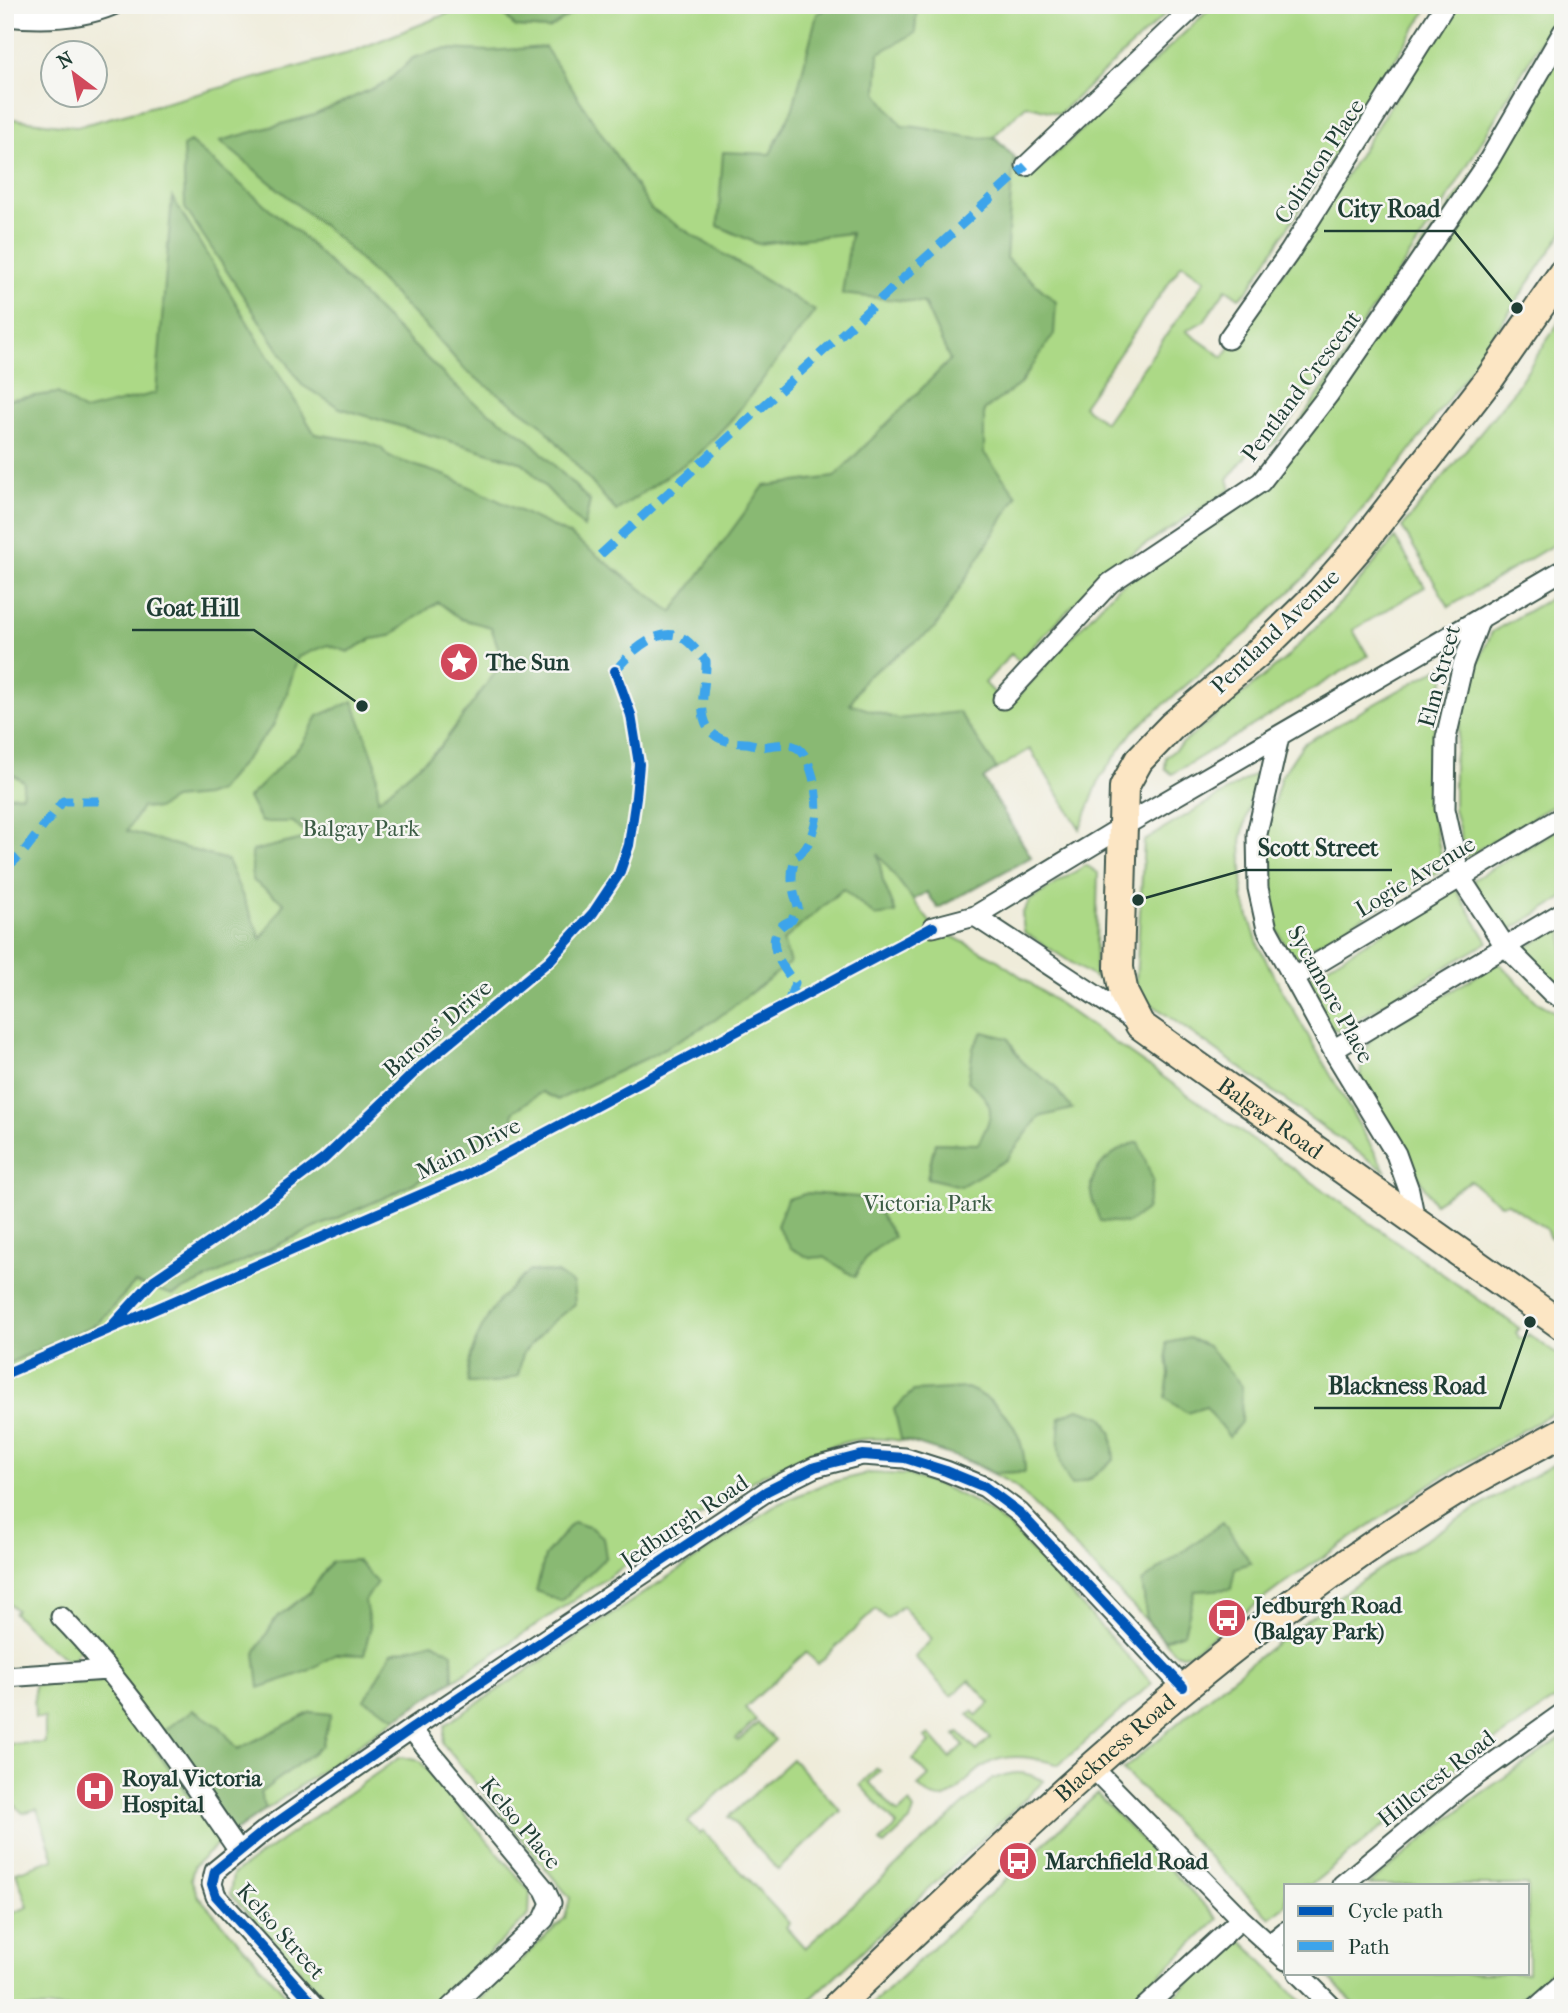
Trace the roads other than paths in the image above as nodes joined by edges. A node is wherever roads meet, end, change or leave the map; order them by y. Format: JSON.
{"nodes":[{"id":1,"x":113,"y":5,"type":"edge"},
{"id":2,"x":1196,"y":5,"type":"edge"},
{"id":3,"x":1445,"y":5,"type":"edge"},
{"id":4,"x":5,"y":16,"type":"edge"},
{"id":5,"x":1563,"y":33,"type":"edge"},
{"id":6,"x":1026,"y":166,"type":"dead end"},
{"id":7,"x":1563,"y":273,"type":"edge"},
{"id":8,"x":1228,"y":339,"type":"dead end"},
{"id":9,"x":1563,"y":570,"type":"edge"},
{"id":10,"x":1480,"y":619,"type":"junction"},
{"id":11,"x":1003,"y":699,"type":"dead end"},
{"id":12,"x":1279,"y":737,"type":"junction"},
{"id":13,"x":1563,"y":816,"type":"edge"},
{"id":14,"x":1122,"y":827,"type":"junction"},
{"id":15,"x":1460,"y":877,"type":"junction"},
{"id":16,"x":1563,"y":912,"type":"edge"},
{"id":17,"x":975,"y":916,"type":"junction"},
{"id":18,"x":933,"y":927,"type":"dead end"},
{"id":19,"x":1505,"y":946,"type":"junction"},
{"id":20,"x":1293,"y":978,"type":"junction"},
{"id":21,"x":1563,"y":999,"type":"edge"},
{"id":22,"x":1140,"y":1025,"type":"junction"},
{"id":23,"x":1333,"y":1051,"type":"junction"},
{"id":24,"x":1415,"y":1220,"type":"junction"},
{"id":25,"x":1563,"y":1326,"type":"edge"},
{"id":26,"x":1563,"y":1432,"type":"edge"},
{"id":27,"x":61,"y":1616,"type":"dead end"},
{"id":28,"x":107,"y":1670,"type":"junction"},
{"id":29,"x":5,"y":1677,"type":"edge"},
{"id":30,"x":1183,"y":1687,"type":"junction"},
{"id":31,"x":1563,"y":1713,"type":"edge"},
{"id":32,"x":411,"y":1728,"type":"junction"},
{"id":33,"x":1092,"y":1766,"type":"junction"},
{"id":34,"x":239,"y":1850,"type":"junction"},
{"id":35,"x":212,"y":1884,"type":"joint"},
{"id":36,"x":1343,"y":1884,"type":"edge"},
{"id":37,"x":1241,"y":1919,"type":"junction"},
{"id":38,"x":1284,"y":1933,"type":"edge"},
{"id":39,"x":1270,"y":1944,"type":"junction"},
{"id":40,"x":1284,"y":1959,"type":"edge"},
{"id":41,"x":1299,"y":1974,"type":"edge"},
{"id":42,"x":1563,"y":1984,"type":"edge"},
{"id":43,"x":317,"y":2008,"type":"edge"},
{"id":44,"x":450,"y":2008,"type":"edge"},
{"id":45,"x":835,"y":2008,"type":"edge"},
{"id":46,"x":1144,"y":2008,"type":"edge"},
{"id":47,"x":1333,"y":2008,"type":"edge"},
{"id":48,"x":1536,"y":2008,"type":"edge"}],
"edges":[{"from":1,"to":4,"type":"street"},
{"from":2,"to":6,"type":"street"},
{"from":3,"to":8,"type":"street","name":"Colinton Place"},
{"from":5,"to":11,"type":"street","name":"Pentland Crescent"},
{"from":7,"to":14,"type":"street","name":"Pentland Avenue"},
{"from":9,"to":10,"type":"street"},
{"from":10,"to":12,"type":"street"},
{"from":10,"to":15,"type":"street","name":"Elm Street"},
{"from":12,"to":14,"type":"street"},
{"from":12,"to":20,"type":"street","name":"Sycamore Place"},
{"from":13,"to":15,"type":"street","name":"Logie Avenue"},
{"from":14,"to":17,"type":"street"},
{"from":14,"to":22,"type":"street","name":"Pentland Avenue"},
{"from":15,"to":19,"type":"street","name":"Elm Street"},
{"from":15,"to":20,"type":"street","name":"Logie Avenue"},
{"from":16,"to":19,"type":"street"},
{"from":17,"to":18,"type":"street"},
{"from":17,"to":22,"type":"street","name":"Balgay Road"},
{"from":19,"to":21,"type":"street","name":"Elm Street"},
{"from":19,"to":23,"type":"street"},
{"from":20,"to":23,"type":"street","name":"Sycamore Place"},
{"from":22,"to":24,"type":"street","name":"Balgay Road"},
{"from":23,"to":24,"type":"street","name":"Sycamore Place"},
{"from":24,"to":25,"type":"street","name":"Balgay Road"},
{"from":26,"to":30,"type":"street","name":"Blackness Road"},
{"from":27,"to":28,"type":"street"},
{"from":28,"to":29,"type":"street"},
{"from":28,"to":34,"type":"street"},
{"from":30,"to":32,"type":"street","name":"Jedburgh Road"},
{"from":30,"to":33,"type":"street","name":"Blackness Road"},
{"from":31,"to":36,"type":"street","name":"Hillcrest Road"},
{"from":32,"to":34,"type":"street","name":"Jedburgh Road"},
{"from":32,"to":44,"type":"street","name":"Kelso Place"},
{"from":33,"to":37,"type":"street"},
{"from":33,"to":45,"type":"street","name":"Blackness Road"},
{"from":34,"to":35,"type":"street","name":"Jedburgh Road"},
{"from":35,"to":43,"type":"street","name":"Kelso Street"},
{"from":37,"to":39,"type":"street"},
{"from":37,"to":46,"type":"street"},
{"from":38,"to":39,"type":"street"},
{"from":39,"to":40,"type":"street"},
{"from":41,"to":47,"type":"street"},
{"from":42,"to":48,"type":"street"}]}
